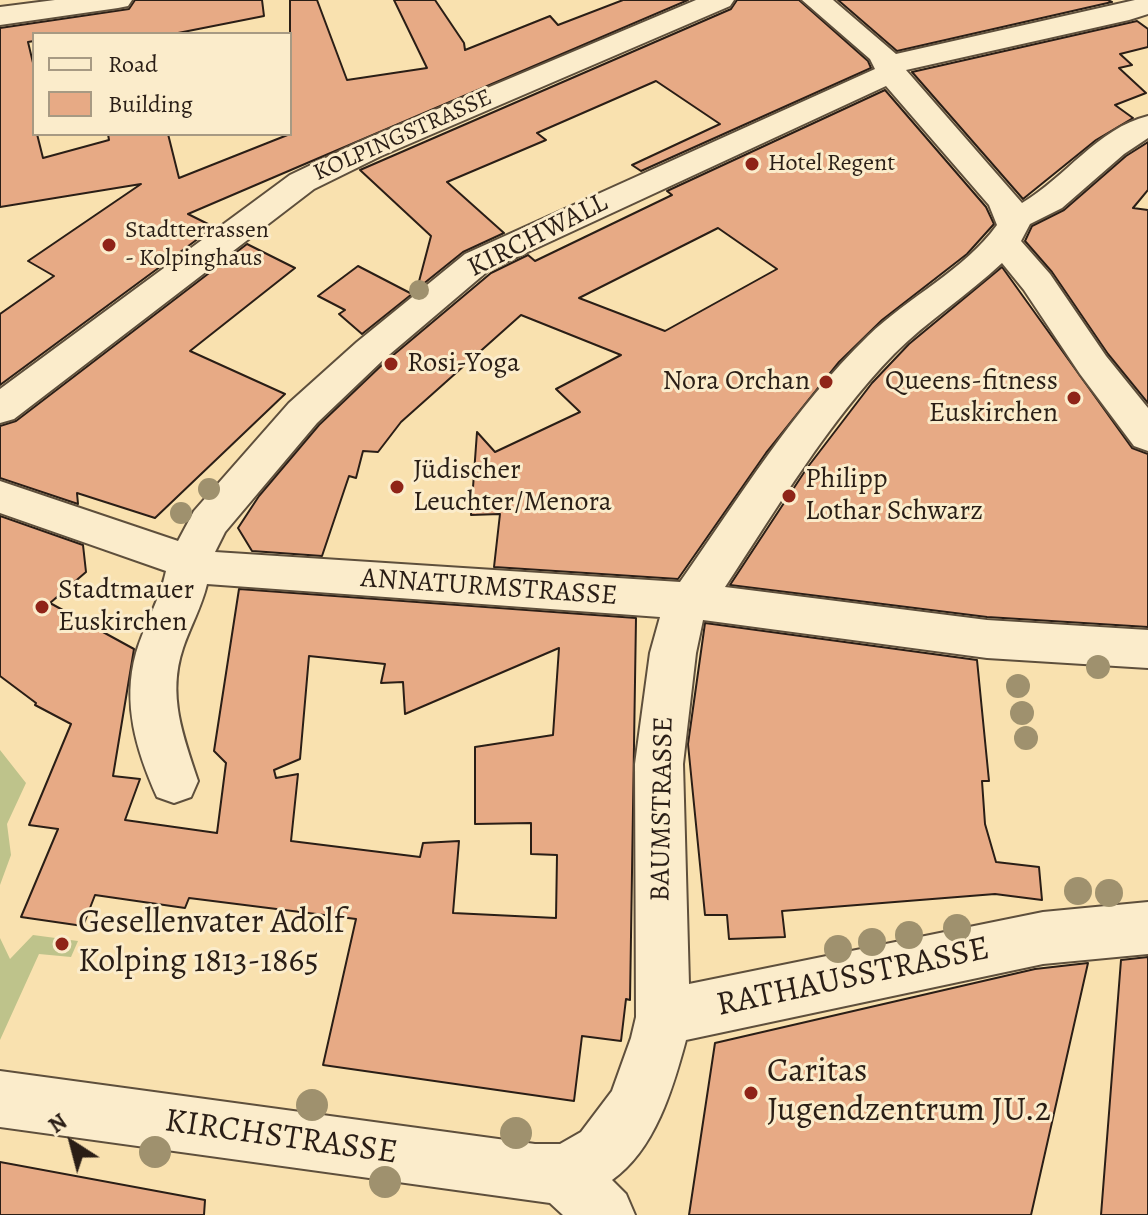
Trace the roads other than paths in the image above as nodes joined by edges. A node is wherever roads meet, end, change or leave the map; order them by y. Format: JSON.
{"nodes":[{"id":1,"x":118,"y":0,"type":"edge"},
{"id":2,"x":720,"y":0,"type":"edge"},
{"id":3,"x":816,"y":0,"type":"edge"},
{"id":4,"x":1148,"y":5,"type":"edge"},
{"id":5,"x":0,"y":16,"type":"edge"},
{"id":6,"x":889,"y":69,"type":"junction"},
{"id":7,"x":1148,"y":125,"type":"edge"},
{"id":8,"x":1007,"y":230,"type":"junction"},
{"id":9,"x":0,"y":409,"type":"edge"},
{"id":10,"x":1148,"y":436,"type":"edge"},
{"id":11,"x":0,"y":497,"type":"edge"},
{"id":12,"x":189,"y":562,"type":"junction"},
{"id":13,"x":691,"y":601,"type":"junction"},
{"id":14,"x":1148,"y":649,"type":"edge"},
{"id":15,"x":174,"y":781,"type":"dead end"},
{"id":16,"x":1148,"y":928,"type":"edge"},
{"id":17,"x":663,"y":1017,"type":"junction"},
{"id":18,"x":0,"y":1099,"type":"edge"},
{"id":19,"x":562,"y":1173,"type":"junction"},
{"id":20,"x":605,"y":1215,"type":"edge"}],
"edges":[{"from":1,"to":5,"type":"street"},
{"from":2,"to":9,"type":"street","name":"KOLPINGSTRASSE"},
{"from":3,"to":6,"type":"street"},
{"from":4,"to":6,"type":"street","name":"KIRCHWALL"},
{"from":6,"to":8,"type":"street"},
{"from":6,"to":12,"type":"street","name":"KIRCHWALL"},
{"from":7,"to":8,"type":"street","name":"BAUMSTRASSE"},
{"from":8,"to":10,"type":"street"},
{"from":8,"to":13,"type":"street","name":"BAUMSTRASSE"},
{"from":11,"to":12,"type":"street","name":"ANNATURMSTRASSE"},
{"from":12,"to":13,"type":"street","name":"ANNATURMSTRASSE"},
{"from":12,"to":15,"type":"street","name":"KIRCHWALL"},
{"from":13,"to":14,"type":"street","name":"ANNATURMSTRASSE"},
{"from":13,"to":17,"type":"street","name":"BAUMSTRASSE"},
{"from":16,"to":17,"type":"street","name":"RATHAUSSTRASSE"},
{"from":17,"to":19,"type":"street","name":"BAUMSTRASSE"},
{"from":18,"to":19,"type":"street","name":"KIRCHSTRASSE"},
{"from":19,"to":20,"type":"street"}]}
